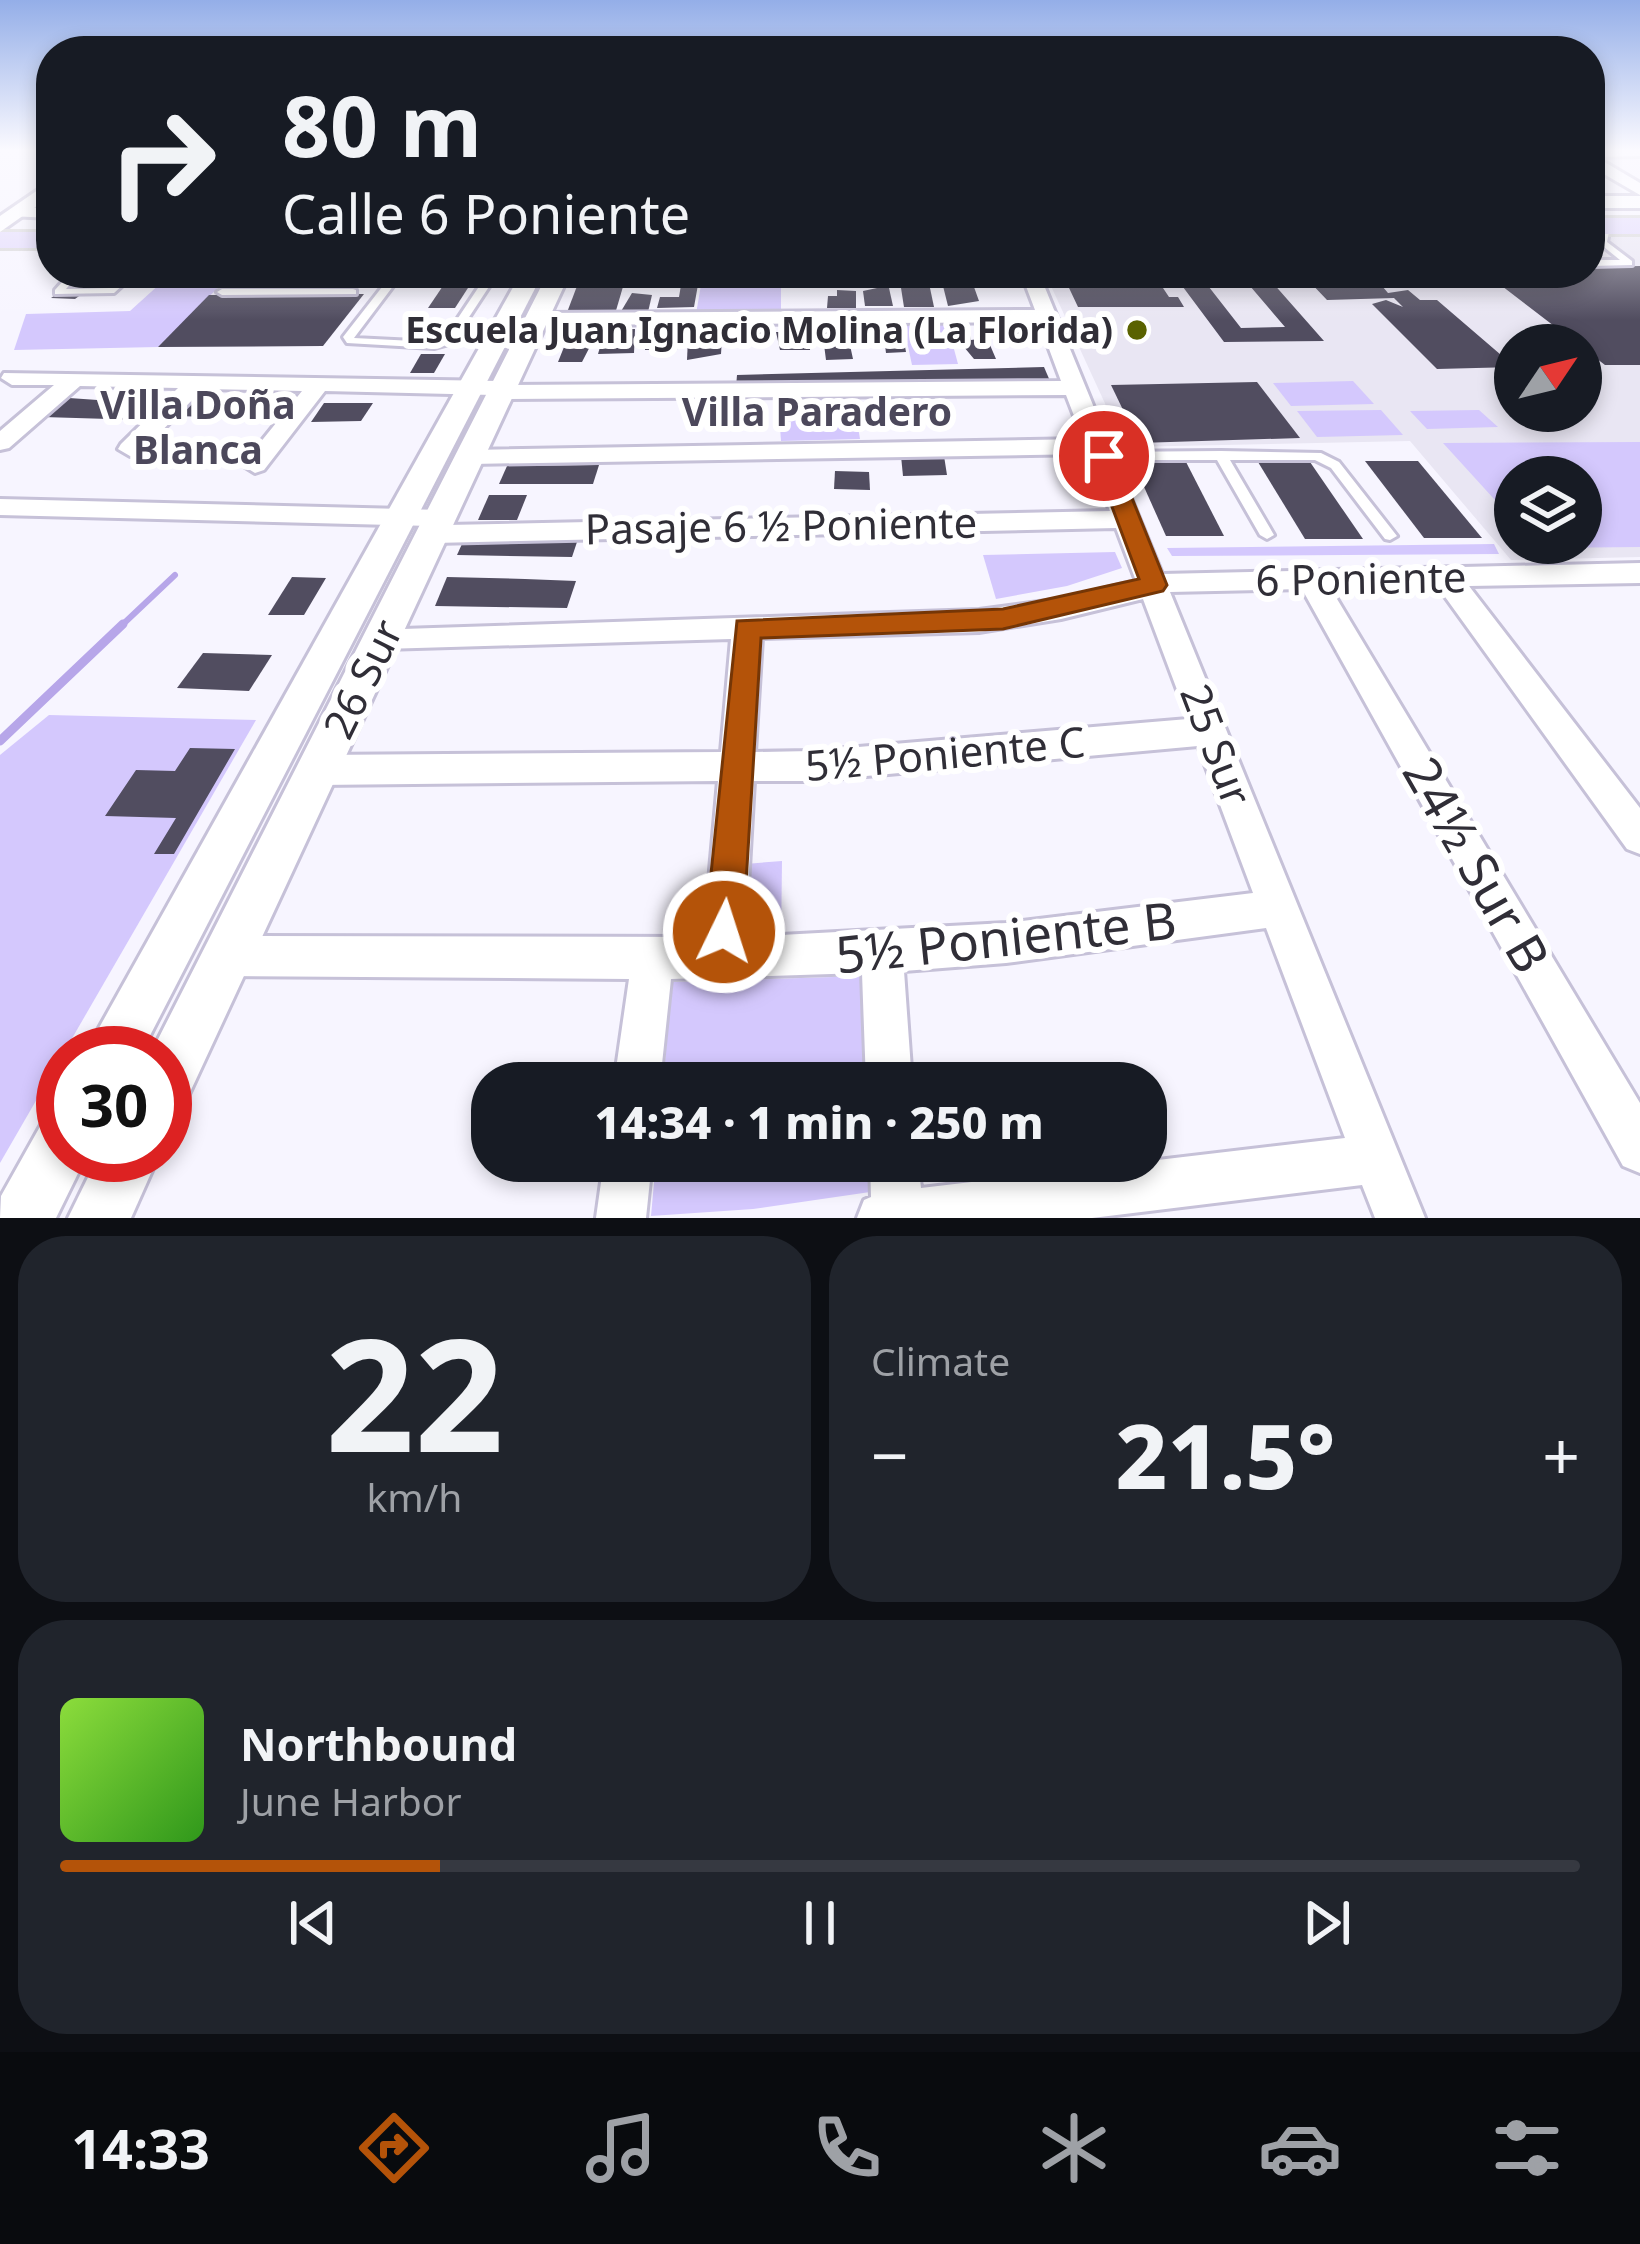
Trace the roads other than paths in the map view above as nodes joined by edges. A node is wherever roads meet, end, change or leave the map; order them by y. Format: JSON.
{"nodes":[{"id":1,"x":1640,"y":215,"type":"edge"},
{"id":2,"x":36,"y":216,"type":"edge"},
{"id":3,"x":1605,"y":221,"type":"edge"},
{"id":4,"x":5,"y":223,"type":"edge"},
{"id":5,"x":1605,"y":224,"type":"edge"},
{"id":6,"x":1640,"y":226,"type":"edge"},
{"id":7,"x":36,"y":227,"type":"edge"},
{"id":8,"x":0,"y":240,"type":"edge"},
{"id":9,"x":36,"y":240,"type":"edge"},
{"id":10,"x":1605,"y":245,"type":"edge"},
{"id":11,"x":1605,"y":263,"type":"edge"},
{"id":12,"x":62,"y":288,"type":"edge"},
{"id":13,"x":115,"y":288,"type":"edge"},
{"id":14,"x":267,"y":288,"type":"edge"},
{"id":15,"x":293,"y":288,"type":"edge"},
{"id":16,"x":386,"y":288,"type":"edge"},
{"id":17,"x":483,"y":288,"type":"edge"},
{"id":18,"x":527,"y":288,"type":"edge"},
{"id":19,"x":552,"y":288,"type":"edge"},
{"id":20,"x":1036,"y":288,"type":"edge"},
{"id":21,"x":222,"y":292,"type":"dead end"},
{"id":22,"x":353,"y":292,"type":"dead end"},
{"id":23,"x":1048,"y":316,"type":"junction"},
{"id":24,"x":537,"y":319,"type":"junction"},
{"id":25,"x":12,"y":378,"type":"dead end"},
{"id":26,"x":73,"y":381,"type":"junction"},
{"id":27,"x":196,"y":383,"type":"junction"},
{"id":28,"x":317,"y":387,"type":"junction"},
{"id":29,"x":1077,"y":388,"type":"junction"},
{"id":30,"x":491,"y":390,"type":"junction"},
{"id":31,"x":0,"y":443,"type":"edge"},
{"id":32,"x":130,"y":449,"type":"dead end"},
{"id":33,"x":1102,"y":451,"type":"junction"},
{"id":34,"x":1221,"y":455,"type":"junction"},
{"id":35,"x":471,"y":457,"type":"junction"},
{"id":36,"x":255,"y":465,"type":"dead end"},
{"id":37,"x":0,"y":507,"type":"edge"},
{"id":38,"x":1129,"y":518,"type":"junction"},
{"id":39,"x":426,"y":523,"type":"junction"},
{"id":40,"x":1267,"y":535,"type":"dead end"},
{"id":41,"x":1390,"y":536,"type":"dead end"},
{"id":42,"x":1636,"y":578,"type":"edge"},
{"id":43,"x":1448,"y":579,"type":"junction"},
{"id":44,"x":1311,"y":580,"type":"junction"},
{"id":45,"x":1154,"y":585,"type":"junction"},
{"id":46,"x":368,"y":621,"type":"junction"},
{"id":47,"x":747,"y":628,"type":"junction"},
{"id":48,"x":1211,"y":731,"type":"junction"},
{"id":49,"x":737,"y":769,"type":"junction"},
{"id":50,"x":318,"y":770,"type":"junction"},
{"id":51,"x":1640,"y":837,"type":"edge"},
{"id":52,"x":1279,"y":907,"type":"junction"},
{"id":53,"x":228,"y":956,"type":"junction"},
{"id":54,"x":881,"y":956,"type":"junction"},
{"id":55,"x":723,"y":960,"type":"junction"},
{"id":56,"x":652,"y":962,"type":"junction"},
{"id":57,"x":128,"y":1026,"type":"edge"},
{"id":58,"x":192,"y":1029,"type":"edge"},
{"id":59,"x":640,"y":1062,"type":"edge"},
{"id":60,"x":889,"y":1062,"type":"edge"},
{"id":61,"x":1640,"y":1149,"type":"edge"},
{"id":62,"x":1376,"y":1159,"type":"junction"},
{"id":63,"x":42,"y":1182,"type":"edge"},
{"id":64,"x":117,"y":1182,"type":"edge"},
{"id":65,"x":625,"y":1182,"type":"edge"},
{"id":66,"x":896,"y":1182,"type":"edge"},
{"id":67,"x":898,"y":1217,"type":"edge"},
{"id":68,"x":23,"y":1218,"type":"edge"},
{"id":69,"x":99,"y":1218,"type":"edge"},
{"id":70,"x":621,"y":1218,"type":"edge"},
{"id":71,"x":882,"y":1218,"type":"edge"},
{"id":72,"x":1400,"y":1218,"type":"edge"}],
"edges":[{"from":1,"to":3,"type":"main road"},
{"from":2,"to":4,"type":"street"},
{"from":4,"to":7,"type":"main road"},
{"from":5,"to":6,"type":"main road"},
{"from":8,"to":9,"type":"main road"},
{"from":10,"to":11,"type":"lane"},
{"from":12,"to":13,"type":"lane"},
{"from":14,"to":21,"type":"lane"},
{"from":15,"to":22,"type":"lane"},
{"from":16,"to":17,"type":"lane"},
{"from":18,"to":30,"type":"street","name":"26 Sur"},
{"from":19,"to":24,"type":"street","name":"26 Sur"},
{"from":20,"to":23,"type":"street","name":"25 Sur"},
{"from":23,"to":24,"type":"street"},
{"from":23,"to":29,"type":"street","name":"25 Sur"},
{"from":24,"to":30,"type":"street","name":"26 Sur"},
{"from":25,"to":26,"type":"street"},
{"from":26,"to":27,"type":"street"},
{"from":26,"to":31,"type":"street"},
{"from":27,"to":28,"type":"street"},
{"from":27,"to":32,"type":"street"},
{"from":28,"to":30,"type":"street"},
{"from":28,"to":36,"type":"street"},
{"from":29,"to":30,"type":"street"},
{"from":29,"to":33,"type":"street","name":"25 Sur"},
{"from":30,"to":35,"type":"street","name":"26 Sur"},
{"from":30,"to":39,"type":"street","name":"26 Sur"},
{"from":33,"to":34,"type":"lane"},
{"from":33,"to":35,"type":"street"},
{"from":33,"to":38,"type":"street","name":"25 Sur"},
{"from":34,"to":40,"type":"lane"},
{"from":34,"to":41,"type":"lane"},
{"from":35,"to":39,"type":"street","name":"26 Sur"},
{"from":37,"to":39,"type":"street","name":"Pasaje 6 ½ Poniente"},
{"from":38,"to":39,"type":"street","name":"Pasaje 6 ½ Poniente"},
{"from":38,"to":45,"type":"street","name":"25 Sur"},
{"from":39,"to":46,"type":"street","name":"26 Sur"},
{"from":42,"to":43,"type":"street","name":"6 Poniente"},
{"from":43,"to":44,"type":"street","name":"6 Poniente"},
{"from":43,"to":51,"type":"street"},
{"from":44,"to":45,"type":"street","name":"6 Poniente"},
{"from":44,"to":61,"type":"street","name":"24½ Sur B"},
{"from":45,"to":47,"type":"street","name":"6 Poniente"},
{"from":45,"to":48,"type":"street","name":"25 Sur"},
{"from":46,"to":47,"type":"street","name":"6 Poniente"},
{"from":46,"to":50,"type":"street","name":"26 Sur"},
{"from":46,"to":57,"type":"street","name":"26 Sur"},
{"from":47,"to":49,"type":"street"},
{"from":48,"to":49,"type":"street","name":"5½ Poniente C"},
{"from":48,"to":52,"type":"street","name":"25 Sur"},
{"from":49,"to":50,"type":"street","name":"5½ Poniente C"},
{"from":49,"to":55,"type":"street"},
{"from":50,"to":53,"type":"street","name":"26 Sur"},
{"from":52,"to":54,"type":"street","name":"5½ Poniente B"},
{"from":52,"to":62,"type":"street","name":"25 Sur"},
{"from":53,"to":56,"type":"street","name":"5½ Poniente B"},
{"from":53,"to":58,"type":"street","name":"26 Sur"},
{"from":54,"to":55,"type":"street","name":"5½ Poniente B"},
{"from":54,"to":60,"type":"street"},
{"from":55,"to":56,"type":"street","name":"5½ Poniente B"},
{"from":56,"to":59,"type":"street"},
{"from":62,"to":67,"type":"street"},
{"from":62,"to":72,"type":"street","name":"25 Sur"},
{"from":63,"to":68,"type":"street"},
{"from":64,"to":69,"type":"street"},
{"from":65,"to":70,"type":"street"},
{"from":66,"to":67,"type":"street"},
{"from":67,"to":71,"type":"street"}]}
